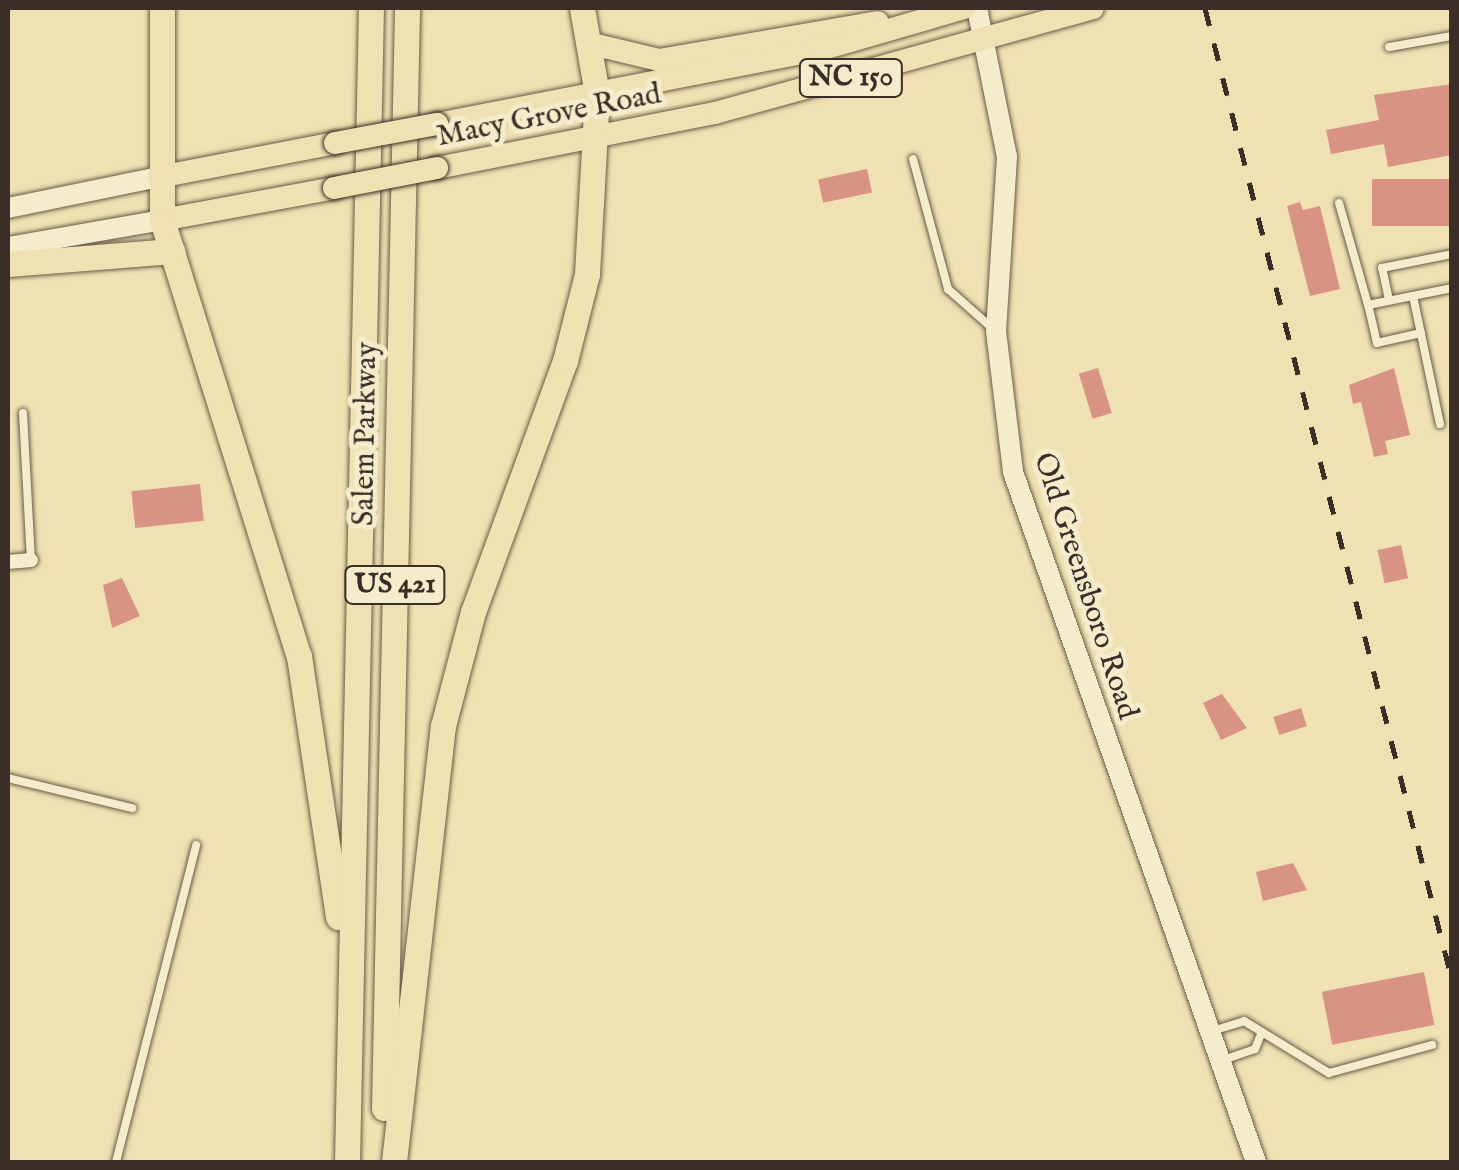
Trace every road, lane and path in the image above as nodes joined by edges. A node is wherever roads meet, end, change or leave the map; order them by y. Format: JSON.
{"nodes":[{"id":1,"x":162,"y":8,"type":"edge"},
{"id":2,"x":371,"y":8,"type":"edge"},
{"id":3,"x":408,"y":8,"type":"edge"},
{"id":4,"x":582,"y":8,"type":"edge"},
{"id":5,"x":964,"y":8,"type":"edge"},
{"id":6,"x":977,"y":8,"type":"edge"},
{"id":7,"x":1093,"y":8,"type":"edge"},
{"id":8,"x":926,"y":18,"type":"junction"},
{"id":9,"x":1452,"y":36,"type":"edge"},
{"id":10,"x":986,"y":40,"type":"junction"},
{"id":11,"x":588,"y":43,"type":"junction"},
{"id":12,"x":1389,"y":48,"type":"dead end"},
{"id":13,"x":597,"y":94,"type":"junction"},
{"id":14,"x":593,"y":139,"type":"junction"},
{"id":15,"x":913,"y":159,"type":"dead end"},
{"id":16,"x":159,"y":177,"type":"junction"},
{"id":17,"x":1339,"y":203,"type":"dead end"},
{"id":18,"x":8,"y":208,"type":"edge"},
{"id":19,"x":162,"y":220,"type":"junction"},
{"id":20,"x":8,"y":247,"type":"edge"},
{"id":21,"x":172,"y":250,"type":"junction"},
{"id":22,"x":1452,"y":254,"type":"edge"},
{"id":23,"x":8,"y":264,"type":"edge"},
{"id":24,"x":1452,"y":288,"type":"edge"},
{"id":25,"x":1413,"y":296,"type":"junction"},
{"id":26,"x":1389,"y":300,"type":"junction"},
{"id":27,"x":1368,"y":305,"type":"junction"},
{"id":28,"x":996,"y":331,"type":"junction"},
{"id":29,"x":1421,"y":334,"type":"junction"},
{"id":30,"x":24,"y":413,"type":"dead end"},
{"id":31,"x":1440,"y":424,"type":"dead end"},
{"id":32,"x":31,"y":560,"type":"joint"},
{"id":33,"x":8,"y":562,"type":"edge"},
{"id":34,"x":8,"y":778,"type":"edge"},
{"id":35,"x":132,"y":808,"type":"dead end"},
{"id":36,"x":196,"y":845,"type":"dead end"},
{"id":37,"x":350,"y":1032,"type":"junction"},
{"id":38,"x":1209,"y":1032,"type":"junction"},
{"id":39,"x":1262,"y":1032,"type":"junction"},
{"id":40,"x":1432,"y":1045,"type":"dead end"},
{"id":41,"x":1219,"y":1061,"type":"junction"},
{"id":42,"x":116,"y":1162,"type":"edge"},
{"id":43,"x":347,"y":1162,"type":"edge"},
{"id":44,"x":383,"y":1162,"type":"edge"},
{"id":45,"x":394,"y":1162,"type":"edge"},
{"id":46,"x":1256,"y":1162,"type":"edge"}],
"edges":[{"from":1,"to":16,"type":"highway"},
{"from":2,"to":37,"type":"highway","name":"Salem Parkway","number":"US 421"},
{"from":3,"to":44,"type":"highway","name":"Salem Parkway","number":"US 421"},
{"from":4,"to":11,"type":"highway"},
{"from":5,"to":8,"type":"main road","name":"Macy Grove Road","number":"NC 150"},
{"from":6,"to":10,"type":"street","name":"Old Greensboro Road"},
{"from":7,"to":10,"type":"main road","name":"Macy Grove Road","number":"NC 150"},
{"from":8,"to":11,"type":"main road","number":"NC 150"},
{"from":8,"to":13,"type":"main road","name":"Macy Grove Road"},
{"from":9,"to":12,"type":"lane"},
{"from":10,"to":14,"type":"main road","name":"Macy Grove Road","number":"NC 150"},
{"from":10,"to":28,"type":"street","name":"Old Greensboro Road"},
{"from":11,"to":13,"type":"highway"},
{"from":13,"to":14,"type":"highway"},
{"from":13,"to":16,"type":"main road","name":"Macy Grove Road","bridge":true},
{"from":14,"to":19,"type":"main road","name":"Macy Grove Road","number":"NC 150","bridge":true},
{"from":14,"to":45,"type":"highway"},
{"from":15,"to":28,"type":"lane"},
{"from":16,"to":18,"type":"street","name":"Macy Grove Road"},
{"from":16,"to":19,"type":"highway"},
{"from":17,"to":27,"type":"lane"},
{"from":19,"to":20,"type":"street","name":"Macy Grove Road"},
{"from":19,"to":21,"type":"highway"},
{"from":21,"to":23,"type":"highway"},
{"from":21,"to":37,"type":"highway"},
{"from":22,"to":26,"type":"lane"},
{"from":24,"to":25,"type":"lane"},
{"from":25,"to":26,"type":"lane"},
{"from":25,"to":29,"type":"lane"},
{"from":26,"to":27,"type":"lane"},
{"from":27,"to":29,"type":"lane"},
{"from":28,"to":38,"type":"street","name":"Old Greensboro Road"},
{"from":29,"to":31,"type":"lane"},
{"from":30,"to":32,"type":"lane"},
{"from":32,"to":33,"type":"street"},
{"from":34,"to":35,"type":"lane"},
{"from":36,"to":42,"type":"lane"},
{"from":37,"to":43,"type":"highway","name":"Salem Parkway","number":"US 421"},
{"from":38,"to":39,"type":"lane"},
{"from":38,"to":41,"type":"street","name":"Old Greensboro Road"},
{"from":39,"to":40,"type":"lane"},
{"from":39,"to":41,"type":"lane"},
{"from":41,"to":46,"type":"street","name":"Old Greensboro Road"}]}
